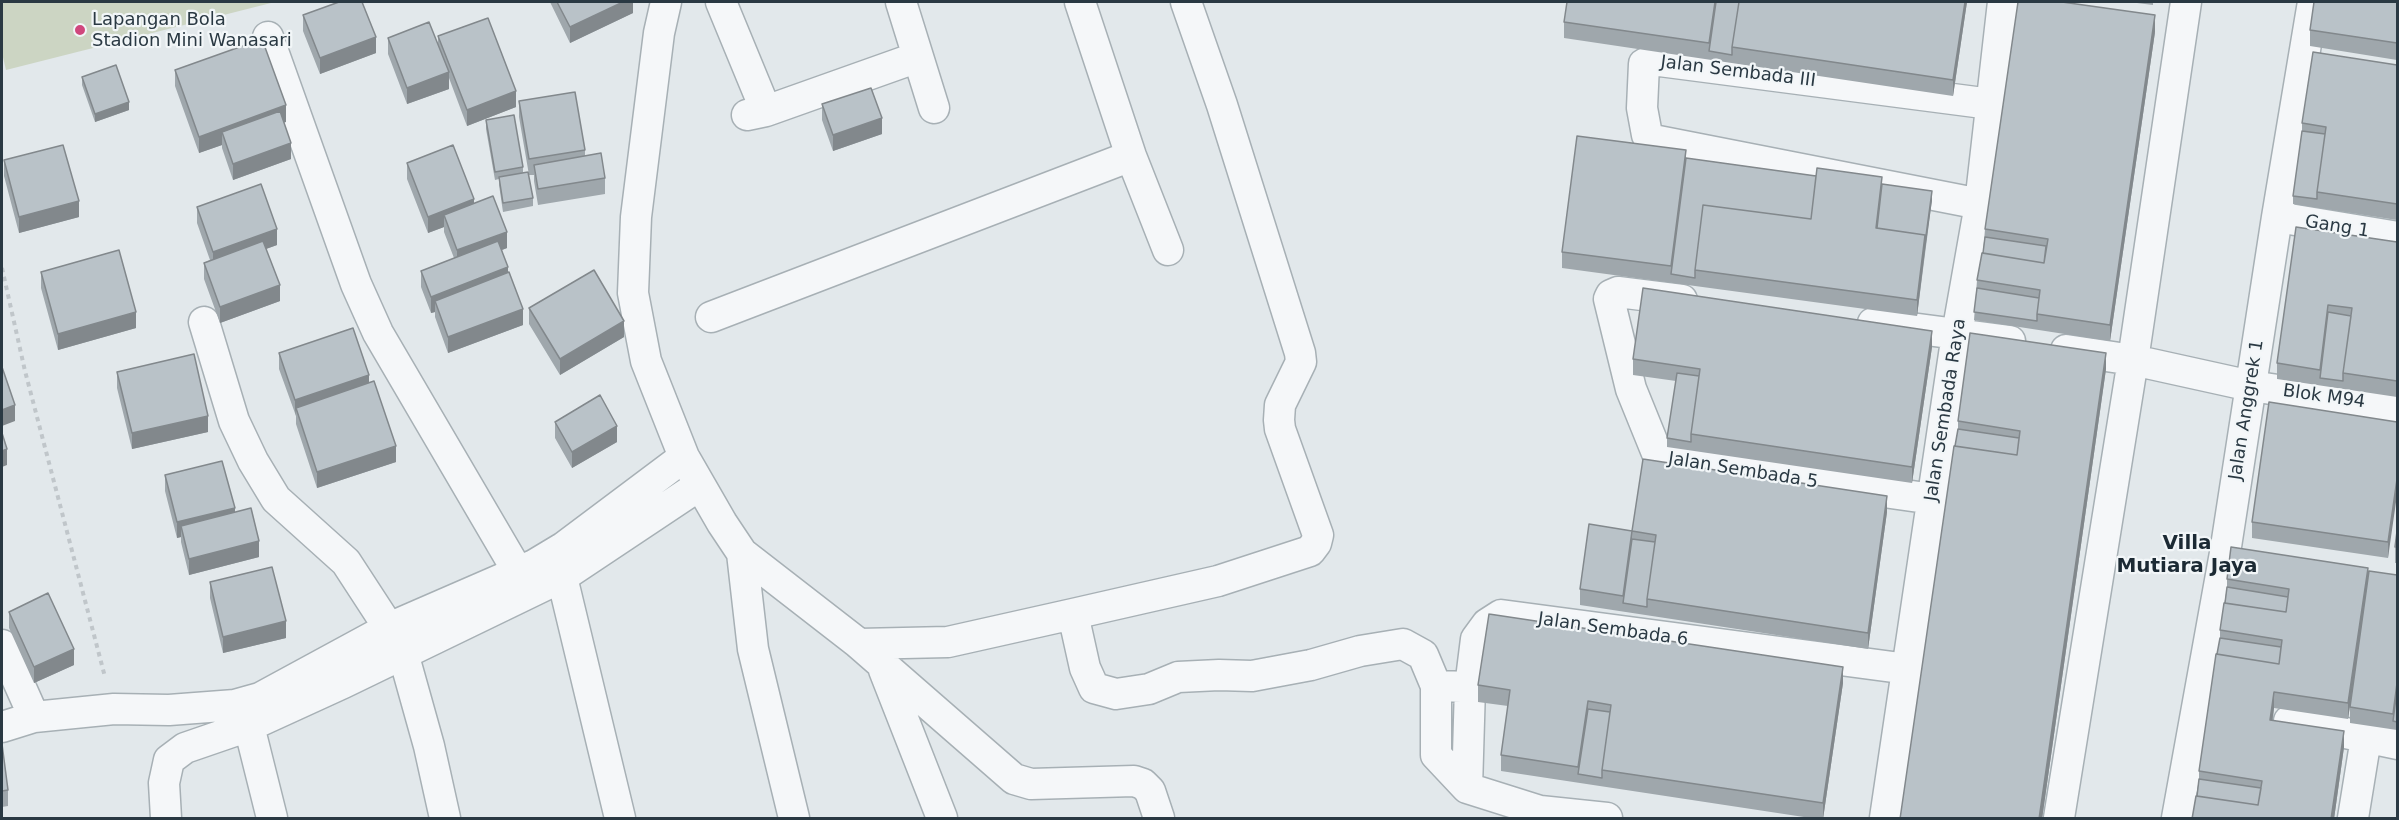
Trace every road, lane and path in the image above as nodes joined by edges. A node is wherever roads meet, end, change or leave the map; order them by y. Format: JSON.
{"nodes":[{"id":1,"x":666,"y":2,"type":"edge"},
{"id":2,"x":721,"y":2,"type":"edge"},
{"id":3,"x":901,"y":2,"type":"edge"},
{"id":4,"x":1080,"y":2,"type":"edge"},
{"id":5,"x":1186,"y":2,"type":"edge"},
{"id":6,"x":2003,"y":2,"type":"edge"},
{"id":7,"x":2186,"y":2,"type":"edge"},
{"id":8,"x":2313,"y":2,"type":"edge"},
{"id":9,"x":268,"y":37,"type":"dead end"},
{"id":10,"x":918,"y":57,"type":"junction"},
{"id":11,"x":1991,"y":104,"type":"junction"},
{"id":12,"x":934,"y":108,"type":"dead end"},
{"id":13,"x":1131,"y":156,"type":"junction"},
{"id":14,"x":1980,"y":204,"type":"junction"},
{"id":15,"x":2277,"y":217,"type":"junction"},
{"id":16,"x":2397,"y":237,"type":"edge"},
{"id":17,"x":1168,"y":250,"type":"dead end"},
{"id":18,"x":2,"y":268,"type":"edge"},
{"id":19,"x":1711,"y":303,"type":"edge"},
{"id":20,"x":711,"y":316,"type":"dead end"},
{"id":21,"x":1852,"y":321,"type":"edge"},
{"id":22,"x":204,"y":322,"type":"dead end"},
{"id":23,"x":1957,"y":333,"type":"junction"},
{"id":24,"x":2133,"y":360,"type":"junction"},
{"id":25,"x":2251,"y":386,"type":"junction"},
{"id":26,"x":2397,"y":408,"type":"edge"},
{"id":27,"x":684,"y":458,"type":"junction"},
{"id":28,"x":700,"y":485,"type":"junction"},
{"id":29,"x":1933,"y":499,"type":"junction"},
{"id":30,"x":742,"y":553,"type":"junction"},
{"id":31,"x":518,"y":572,"type":"junction"},
{"id":32,"x":562,"y":577,"type":"junction"},
{"id":33,"x":1072,"y":614,"type":"junction"},
{"id":34,"x":396,"y":640,"type":"junction"},
{"id":35,"x":859,"y":644,"type":"junction"},
{"id":36,"x":2,"y":645,"type":"edge"},
{"id":37,"x":882,"y":664,"type":"junction"},
{"id":38,"x":1908,"y":669,"type":"junction"},
{"id":39,"x":1436,"y":686,"type":"junction"},
{"id":40,"x":1470,"y":687,"type":"junction"},
{"id":41,"x":114,"y":710,"type":"junction"},
{"id":42,"x":34,"y":717,"type":"junction"},
{"id":43,"x":2289,"y":721,"type":"edge"},
{"id":44,"x":249,"y":726,"type":"junction"},
{"id":45,"x":2,"y":727,"type":"edge"},
{"id":46,"x":2366,"y":738,"type":"junction"},
{"id":47,"x":2397,"y":744,"type":"edge"},
{"id":48,"x":1467,"y":788,"type":"junction"},
{"id":49,"x":1541,"y":815,"type":"edge"},
{"id":50,"x":166,"y":819,"type":"edge"},
{"id":51,"x":272,"y":819,"type":"edge"},
{"id":52,"x":445,"y":819,"type":"edge"},
{"id":53,"x":620,"y":819,"type":"edge"},
{"id":54,"x":794,"y":819,"type":"edge"},
{"id":55,"x":942,"y":819,"type":"edge"},
{"id":56,"x":1159,"y":819,"type":"edge"},
{"id":57,"x":1607,"y":819,"type":"edge"},
{"id":58,"x":1885,"y":819,"type":"edge"},
{"id":59,"x":2059,"y":819,"type":"edge"},
{"id":60,"x":2177,"y":819,"type":"edge"},
{"id":61,"x":2353,"y":819,"type":"edge"}],
"edges":[{"from":1,"to":27,"type":"street"},
{"from":2,"to":10,"type":"street"},
{"from":3,"to":10,"type":"street"},
{"from":4,"to":13,"type":"street"},
{"from":5,"to":33,"type":"street"},
{"from":6,"to":11,"type":"street","name":"Jalan Sembada Raya"},
{"from":7,"to":24,"type":"street"},
{"from":8,"to":15,"type":"street","name":"Jalan Anggrek 1"},
{"from":9,"to":31,"type":"street"},
{"from":10,"to":12,"type":"street"},
{"from":11,"to":14,"type":"street","name":"Jalan Sembada Raya"},
{"from":11,"to":14,"type":"street","name":"Jalan Sembada III"},
{"from":13,"to":17,"type":"street"},
{"from":13,"to":20,"type":"street"},
{"from":14,"to":23,"type":"street","name":"Jalan Sembada Raya"},
{"from":15,"to":16,"type":"street","name":"Gang 1"},
{"from":15,"to":25,"type":"street","name":"Jalan Anggrek 1"},
{"from":18,"to":41,"type":"path"},
{"from":19,"to":29,"type":"street","name":"Jalan Sembada 5"},
{"from":21,"to":23,"type":"street","name":"Blok M94"},
{"from":22,"to":34,"type":"street"},
{"from":23,"to":24,"type":"street","name":"Blok M94"},
{"from":23,"to":29,"type":"street","name":"Jalan Sembada Raya"},
{"from":24,"to":25,"type":"street","name":"Blok M94"},
{"from":24,"to":59,"type":"street"},
{"from":25,"to":26,"type":"street","name":"Blok M94"},
{"from":25,"to":60,"type":"street","name":"Jalan Anggrek 1"},
{"from":27,"to":28,"type":"street"},
{"from":27,"to":31,"type":"street"},
{"from":28,"to":30,"type":"street"},
{"from":28,"to":32,"type":"street"},
{"from":29,"to":38,"type":"street","name":"Jalan Sembada Raya"},
{"from":30,"to":35,"type":"street"},
{"from":30,"to":54,"type":"street"},
{"from":31,"to":34,"type":"street"},
{"from":32,"to":34,"type":"street"},
{"from":32,"to":53,"type":"street"},
{"from":33,"to":35,"type":"street"},
{"from":33,"to":39,"type":"street"},
{"from":34,"to":41,"type":"street"},
{"from":34,"to":44,"type":"street"},
{"from":34,"to":52,"type":"street"},
{"from":35,"to":37,"type":"street"},
{"from":36,"to":42,"type":"street"},
{"from":37,"to":55,"type":"street"},
{"from":37,"to":56,"type":"street"},
{"from":38,"to":40,"type":"street","name":"Jalan Sembada 6"},
{"from":38,"to":58,"type":"street","name":"Jalan Sembada Raya"},
{"from":39,"to":40,"type":"street"},
{"from":39,"to":48,"type":"street"},
{"from":40,"to":48,"type":"street","name":"Jalan Sembada 6"},
{"from":41,"to":42,"type":"street"},
{"from":42,"to":45,"type":"street"},
{"from":43,"to":46,"type":"street"},
{"from":44,"to":50,"type":"street"},
{"from":44,"to":51,"type":"street"},
{"from":46,"to":47,"type":"street"},
{"from":46,"to":61,"type":"street"},
{"from":48,"to":49,"type":"street"},
{"from":49,"to":57,"type":"street"}]}
